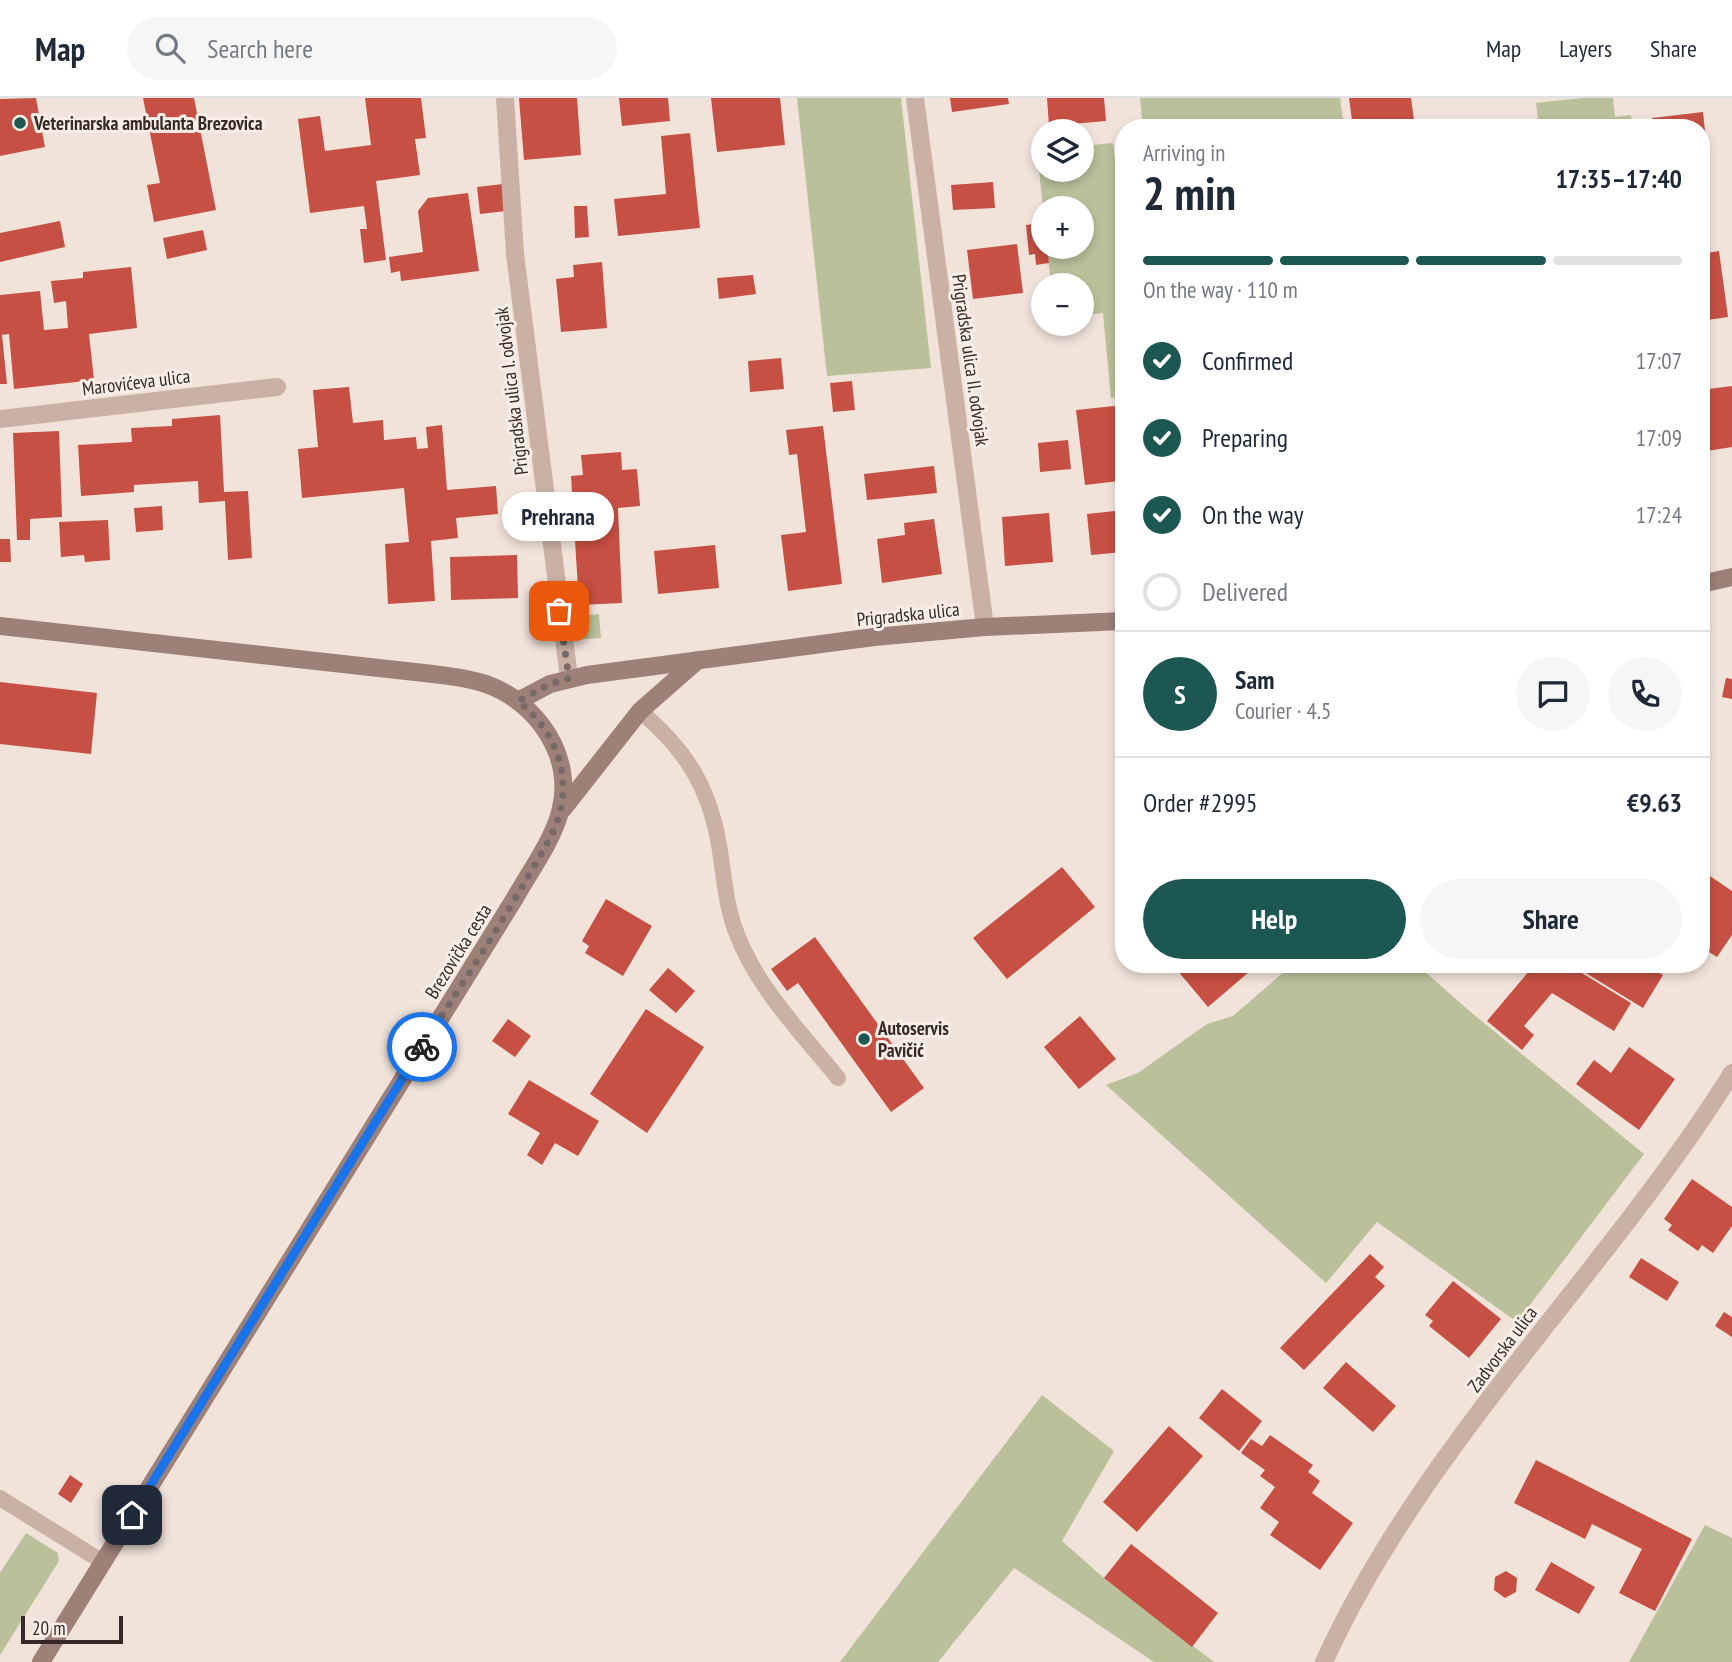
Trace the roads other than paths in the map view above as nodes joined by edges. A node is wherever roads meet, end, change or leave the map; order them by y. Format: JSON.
{"nodes":[{"id":1,"x":505,"y":98,"type":"edge"},
{"id":2,"x":915,"y":98,"type":"edge"},
{"id":3,"x":278,"y":387,"type":"dead end"},
{"id":4,"x":0,"y":419,"type":"edge"},
{"id":5,"x":1732,"y":577,"type":"edge"},
{"id":6,"x":1710,"y":582,"type":"edge"},
{"id":7,"x":1115,"y":621,"type":"edge"},
{"id":8,"x":0,"y":626,"type":"edge"},
{"id":9,"x":985,"y":627,"type":"junction"},
{"id":10,"x":698,"y":660,"type":"junction"},
{"id":11,"x":569,"y":678,"type":"junction"},
{"id":12,"x":518,"y":701,"type":"junction"},
{"id":13,"x":640,"y":711,"type":"junction"},
{"id":14,"x":561,"y":812,"type":"junction"},
{"id":15,"x":1732,"y":1073,"type":"edge"},
{"id":16,"x":838,"y":1078,"type":"dead end"},
{"id":17,"x":2,"y":1504,"type":"edge"},
{"id":18,"x":103,"y":1562,"type":"junction"},
{"id":19,"x":41,"y":1662,"type":"edge"},
{"id":20,"x":1324,"y":1662,"type":"edge"}],
"edges":[{"from":1,"to":11,"type":"street","name":"Prigradska ulica I. odvojak"},
{"from":2,"to":9,"type":"street","name":"Prigradska ulica II. odvojak"},
{"from":3,"to":4,"type":"street","name":"Marovićeva ulica"},
{"from":5,"to":6,"type":"main road"},
{"from":7,"to":9,"type":"main road","name":"Prigradska ulica"},
{"from":8,"to":12,"type":"main road","name":"Brezovička cesta"},
{"from":9,"to":10,"type":"main road","name":"Prigradska ulica"},
{"from":10,"to":11,"type":"main road","name":"Prigradska ulica"},
{"from":10,"to":13,"type":"main road"},
{"from":11,"to":12,"type":"main road","name":"Prigradska ulica"},
{"from":12,"to":14,"type":"main road","name":"Brezovička cesta"},
{"from":13,"to":14,"type":"main road"},
{"from":13,"to":16,"type":"lane"},
{"from":14,"to":18,"type":"main road","name":"Brezovička cesta"},
{"from":15,"to":20,"type":"street","name":"Zadvorska ulica"},
{"from":17,"to":18,"type":"lane"},
{"from":18,"to":19,"type":"main road","name":"Brezovička cesta"}]}
